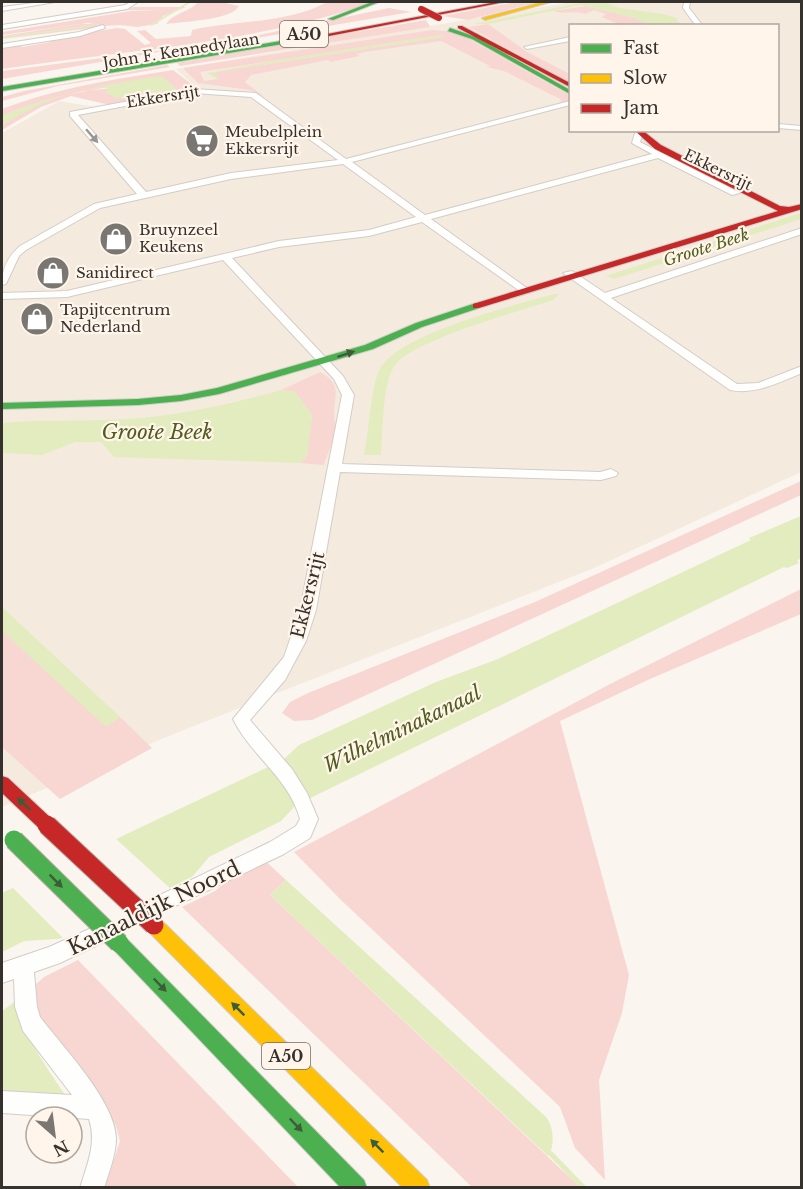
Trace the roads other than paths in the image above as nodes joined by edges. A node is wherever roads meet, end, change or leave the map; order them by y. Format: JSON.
{"nodes":[{"id":1,"x":52,"y":2,"type":"edge"},
{"id":2,"x":135,"y":2,"type":"edge"},
{"id":3,"x":480,"y":2,"type":"edge"},
{"id":4,"x":502,"y":2,"type":"edge"},
{"id":5,"x":548,"y":2,"type":"edge"},
{"id":6,"x":687,"y":2,"type":"edge"},
{"id":7,"x":389,"y":5,"type":"edge"},
{"id":8,"x":2,"y":9,"type":"edge"},
{"id":9,"x":443,"y":21,"type":"edge"},
{"id":10,"x":87,"y":23,"type":"dead end"},
{"id":11,"x":699,"y":24,"type":"edge"},
{"id":12,"x":2,"y":27,"type":"edge"},
{"id":13,"x":569,"y":39,"type":"edge"},
{"id":14,"x":230,"y":40,"type":"junction"},
{"id":15,"x":2,"y":46,"type":"edge"},
{"id":16,"x":527,"y":47,"type":"dead end"},
{"id":17,"x":148,"y":51,"type":"dead end"},
{"id":18,"x":127,"y":62,"type":"junction"},
{"id":19,"x":107,"y":71,"type":"junction"},
{"id":20,"x":145,"y":73,"type":"junction"},
{"id":21,"x":2,"y":83,"type":"edge"},
{"id":22,"x":569,"y":84,"type":"edge"},
{"id":23,"x":2,"y":89,"type":"edge"},
{"id":24,"x":569,"y":91,"type":"edge"},
{"id":25,"x":2,"y":94,"type":"edge"},
{"id":26,"x":24,"y":100,"type":"dead end"},
{"id":27,"x":2,"y":102,"type":"edge"},
{"id":28,"x":569,"y":105,"type":"edge"},
{"id":29,"x":779,"y":126,"type":"edge"},
{"id":30,"x":801,"y":128,"type":"edge"},
{"id":31,"x":643,"y":135,"type":"edge"},
{"id":32,"x":658,"y":155,"type":"junction"},
{"id":33,"x":341,"y":160,"type":"junction"},
{"id":34,"x":735,"y":193,"type":"dead end"},
{"id":35,"x":143,"y":195,"type":"junction"},
{"id":36,"x":792,"y":206,"type":"edge"},
{"id":37,"x":422,"y":219,"type":"junction"},
{"id":38,"x":801,"y":231,"type":"edge"},
{"id":39,"x":225,"y":257,"type":"junction"},
{"id":40,"x":570,"y":274,"type":"junction"},
{"id":41,"x":2,"y":282,"type":"edge"},
{"id":42,"x":522,"y":290,"type":"junction"},
{"id":43,"x":2,"y":296,"type":"edge"},
{"id":44,"x":604,"y":297,"type":"junction"},
{"id":45,"x":317,"y":357,"type":"junction"},
{"id":46,"x":801,"y":369,"type":"edge"},
{"id":47,"x":2,"y":393,"type":"edge"},
{"id":48,"x":2,"y":406,"type":"edge"},
{"id":49,"x":335,"y":468,"type":"junction"},
{"id":50,"x":611,"y":473,"type":"dead end"},
{"id":51,"x":2,"y":783,"type":"edge"},
{"id":52,"x":2,"y":827,"type":"edge"},
{"id":53,"x":303,"y":832,"type":"joint"},
{"id":54,"x":23,"y":967,"type":"junction"},
{"id":55,"x":2,"y":973,"type":"edge"},
{"id":56,"x":2,"y":1102,"type":"edge"},
{"id":57,"x":96,"y":1108,"type":"junction"},
{"id":58,"x":92,"y":1188,"type":"edge"},
{"id":59,"x":356,"y":1188,"type":"edge"},
{"id":60,"x":418,"y":1188,"type":"edge"}],
"edges":[{"from":1,"to":8,"type":"street"},
{"from":2,"to":12,"type":"street"},
{"from":3,"to":18,"type":"main road","name":"John F. Kennedylaan","number":"A50"},
{"from":4,"to":19,"type":"main road","name":"John F. Kennedylaan","number":"A50"},
{"from":5,"to":9,"type":"main road","name":"John F. Kennedylaan"},
{"from":6,"to":11,"type":"street"},
{"from":7,"to":9,"type":"main road"},
{"from":7,"to":14,"type":"main road","name":"John F. Kennedylaan","number":"A50"},
{"from":9,"to":20,"type":"main road","name":"John F. Kennedylaan"},
{"from":9,"to":22,"type":"main road"},
{"from":9,"to":24,"type":"main road"},
{"from":10,"to":15,"type":"street"},
{"from":13,"to":16,"type":"street"},
{"from":14,"to":17,"type":"main road","name":"John F. Kennedylaan"},
{"from":14,"to":18,"type":"main road","number":"A50"},
{"from":18,"to":21,"type":"main road","number":"A50"},
{"from":19,"to":23,"type":"main road","number":"A50"},
{"from":19,"to":25,"type":"main road","number":"A50"},
{"from":20,"to":26,"type":"main road"},
{"from":20,"to":27,"type":"main road","name":"John F. Kennedylaan"},
{"from":28,"to":33,"type":"street"},
{"from":29,"to":30,"type":"street"},
{"from":31,"to":32,"type":"street","name":"Ekkersrijt"},
{"from":31,"to":32,"type":"street","name":"Ekkersrijt"},
{"from":31,"to":36,"type":"main road","name":"Ekkersrijt"},
{"from":32,"to":34,"type":"street","name":"Ekkersrijt"},
{"from":32,"to":37,"type":"street","name":"Ekkersrijt"},
{"from":33,"to":35,"type":"street"},
{"from":33,"to":35,"type":"street","name":"Ekkersrijt","one_way":true},
{"from":33,"to":37,"type":"street","name":"Ekkersrijt"},
{"from":35,"to":41,"type":"street"},
{"from":36,"to":40,"type":"main road","name":"Ekkersrijt"},
{"from":37,"to":39,"type":"street","name":"Ekkersrijt"},
{"from":37,"to":42,"type":"street","name":"Ekkersrijt"},
{"from":38,"to":44,"type":"street"},
{"from":39,"to":43,"type":"street","name":"Ekkersrijt"},
{"from":39,"to":45,"type":"street","name":"Ekkersrijt"},
{"from":40,"to":42,"type":"main road","name":"Ekkersrijt"},
{"from":40,"to":44,"type":"street"},
{"from":42,"to":45,"type":"main road","name":"Ekkersrijt"},
{"from":44,"to":46,"type":"street"},
{"from":45,"to":47,"type":"main road","name":"Ekkersrijt"},
{"from":45,"to":48,"type":"main road","name":"Ekkersrijt"},
{"from":45,"to":49,"type":"street","name":"Ekkersrijt"},
{"from":49,"to":50,"type":"street"},
{"from":49,"to":53,"type":"street","name":"Ekkersrijt"},
{"from":60,"to":51,"type":"main road","number":"A50","one_way":true,"bridge":true},
{"from":52,"to":59,"type":"main road","number":"A50","one_way":true,"bridge":true},
{"from":53,"to":54,"type":"street","name":"Kanaaldijk Noord"},
{"from":54,"to":55,"type":"street","name":"Kanaaldijk Noord"},
{"from":54,"to":57,"type":"street"},
{"from":56,"to":57,"type":"street"},
{"from":57,"to":58,"type":"street"}]}
